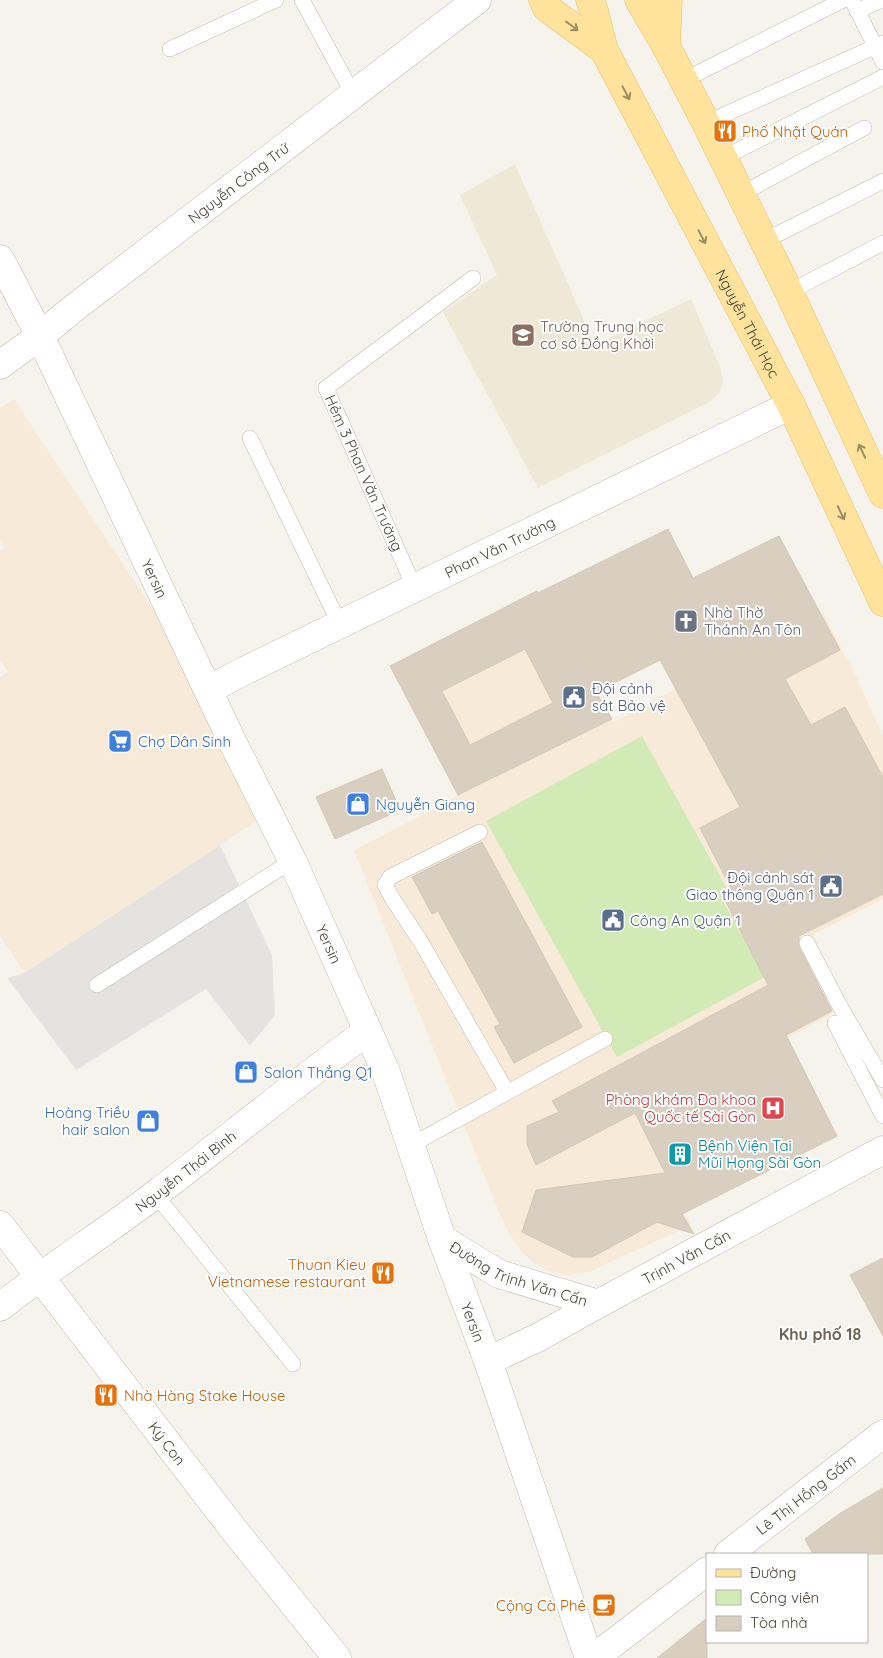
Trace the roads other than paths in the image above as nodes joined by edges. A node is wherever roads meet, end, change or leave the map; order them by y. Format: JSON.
{"nodes":[{"id":1,"x":276,"y":0,"type":"edge"},
{"id":2,"x":302,"y":0,"type":"edge"},
{"id":3,"x":477,"y":0,"type":"edge"},
{"id":4,"x":543,"y":0,"type":"edge"},
{"id":5,"x":639,"y":0,"type":"edge"},
{"id":6,"x":668,"y":0,"type":"edge"},
{"id":7,"x":844,"y":0,"type":"edge"},
{"id":8,"x":882,"y":0,"type":"edge"},
{"id":9,"x":855,"y":5,"type":"edge"},
{"id":10,"x":592,"y":6,"type":"edge"},
{"id":11,"x":879,"y":45,"type":"edge"},
{"id":12,"x":666,"y":46,"type":"junction"},
{"id":13,"x":170,"y":49,"type":"dead end"},
{"id":14,"x":604,"y":50,"type":"junction"},
{"id":15,"x":883,"y":62,"type":"edge"},
{"id":16,"x":883,"y":77,"type":"edge"},
{"id":17,"x":684,"y":80,"type":"junction"},
{"id":18,"x":353,"y":94,"type":"junction"},
{"id":19,"x":706,"y":123,"type":"junction"},
{"id":20,"x":864,"y":128,"type":"dead end"},
{"id":21,"x":723,"y":158,"type":"junction"},
{"id":22,"x":883,"y":181,"type":"edge"},
{"id":23,"x":741,"y":194,"type":"junction"},
{"id":24,"x":764,"y":241,"type":"junction"},
{"id":25,"x":883,"y":243,"type":"edge"},
{"id":26,"x":0,"y":259,"type":"edge"},
{"id":27,"x":473,"y":278,"type":"dead end"},
{"id":28,"x":789,"y":292,"type":"junction"},
{"id":29,"x":40,"y":336,"type":"junction"},
{"id":30,"x":0,"y":365,"type":"edge"},
{"id":31,"x":791,"y":405,"type":"junction"},
{"id":32,"x":250,"y":438,"type":"dead end"},
{"id":33,"x":883,"y":494,"type":"edge"},
{"id":34,"x":415,"y":588,"type":"junction"},
{"id":35,"x":883,"y":602,"type":"edge"},
{"id":36,"x":340,"y":625,"type":"junction"},
{"id":37,"x":208,"y":690,"type":"junction"},
{"id":38,"x":480,"y":832,"type":"dead end"},
{"id":39,"x":292,"y":862,"type":"junction"},
{"id":40,"x":807,"y":942,"type":"dead end"},
{"id":41,"x":97,"y":986,"type":"dead end"},
{"id":42,"x":835,"y":1022,"type":"dead end"},
{"id":43,"x":368,"y":1031,"type":"junction"},
{"id":44,"x":605,"y":1039,"type":"dead end"},
{"id":45,"x":883,"y":1080,"type":"edge"},
{"id":46,"x":507,"y":1092,"type":"junction"},
{"id":47,"x":883,"y":1116,"type":"edge"},
{"id":48,"x":411,"y":1145,"type":"junction"},
{"id":49,"x":883,"y":1150,"type":"edge"},
{"id":50,"x":156,"y":1194,"type":"junction"},
{"id":51,"x":0,"y":1225,"type":"edge"},
{"id":52,"x":442,"y":1239,"type":"junction"},
{"id":53,"x":39,"y":1276,"type":"junction"},
{"id":54,"x":598,"y":1304,"type":"junction"},
{"id":55,"x":0,"y":1307,"type":"edge"},
{"id":56,"x":488,"y":1361,"type":"junction"},
{"id":57,"x":294,"y":1364,"type":"dead end"},
{"id":58,"x":883,"y":1434,"type":"edge"},
{"id":59,"x":729,"y":1553,"type":"edge"},
{"id":60,"x":706,"y":1572,"type":"edge"},
{"id":61,"x":337,"y":1658,"type":"edge"},
{"id":62,"x":589,"y":1658,"type":"edge"},
{"id":63,"x":594,"y":1658,"type":"edge"}],
"edges":[{"from":1,"to":13,"type":"lane"},
{"from":2,"to":18,"type":"lane"},
{"from":3,"to":18,"type":"street","name":"Nguyễn Công Trứ"},
{"from":4,"to":14,"type":"main road","name":"Nguyễn Thái Học","one_way":true},
{"from":5,"to":12,"type":"main road"},
{"from":6,"to":12,"type":"main road"},
{"from":7,"to":17,"type":"lane"},
{"from":8,"to":9,"type":"lane"},
{"from":9,"to":11,"type":"lane"},
{"from":10,"to":14,"type":"main road","name":"Nguyễn Thái Học"},
{"from":11,"to":15,"type":"lane"},
{"from":11,"to":19,"type":"lane"},
{"from":12,"to":17,"type":"main road"},
{"from":14,"to":31,"type":"main road","name":"Nguyễn Thái Học","one_way":true},
{"from":16,"to":21,"type":"lane"},
{"from":17,"to":19,"type":"main road"},
{"from":18,"to":29,"type":"street","name":"Nguyễn Công Trứ"},
{"from":19,"to":21,"type":"main road"},
{"from":20,"to":23,"type":"lane"},
{"from":21,"to":23,"type":"main road"},
{"from":22,"to":24,"type":"lane"},
{"from":23,"to":24,"type":"main road"},
{"from":24,"to":28,"type":"main road"},
{"from":25,"to":28,"type":"lane"},
{"from":26,"to":29,"type":"street","name":"Yersin"},
{"from":27,"to":34,"type":"lane","name":"Hẻm 3 Phan Văn Trường"},
{"from":33,"to":28,"type":"main road","one_way":true},
{"from":29,"to":30,"type":"street","name":"Nguyễn Công Trứ"},
{"from":29,"to":37,"type":"street","name":"Yersin"},
{"from":31,"to":34,"type":"street","name":"Phan Văn Trường"},
{"from":31,"to":35,"type":"main road","name":"Nguyễn Thái Học","one_way":true},
{"from":32,"to":36,"type":"lane"},
{"from":34,"to":36,"type":"street","name":"Phan Văn Trường"},
{"from":36,"to":37,"type":"street","name":"Phan Văn Trường"},
{"from":37,"to":39,"type":"street","name":"Yersin"},
{"from":38,"to":46,"type":"lane"},
{"from":39,"to":41,"type":"lane"},
{"from":39,"to":43,"type":"street","name":"Yersin"},
{"from":40,"to":45,"type":"lane"},
{"from":42,"to":47,"type":"lane"},
{"from":43,"to":48,"type":"street","name":"Yersin"},
{"from":43,"to":50,"type":"street","name":"Nguyễn Thái Bình"},
{"from":44,"to":46,"type":"lane"},
{"from":46,"to":48,"type":"lane"},
{"from":48,"to":52,"type":"street","name":"Yersin"},
{"from":49,"to":54,"type":"street","name":"Trịnh Văn Cấn"},
{"from":50,"to":53,"type":"street","name":"Nguyễn Thái Bình"},
{"from":50,"to":57,"type":"lane"},
{"from":51,"to":53,"type":"street","name":"Ký Con"},
{"from":52,"to":54,"type":"street","name":"Đường Trịnh Văn Cấn"},
{"from":52,"to":56,"type":"street","name":"Yersin"},
{"from":53,"to":55,"type":"street","name":"Nguyễn Thái Bình"},
{"from":53,"to":61,"type":"street","name":"Ký Con"},
{"from":54,"to":56,"type":"street","name":"Trịnh Văn Cấn"},
{"from":56,"to":62,"type":"street","name":"Yersin"},
{"from":58,"to":59,"type":"street","name":"Lê Thị Hồng Gấm"},
{"from":60,"to":63,"type":"street"}]}
